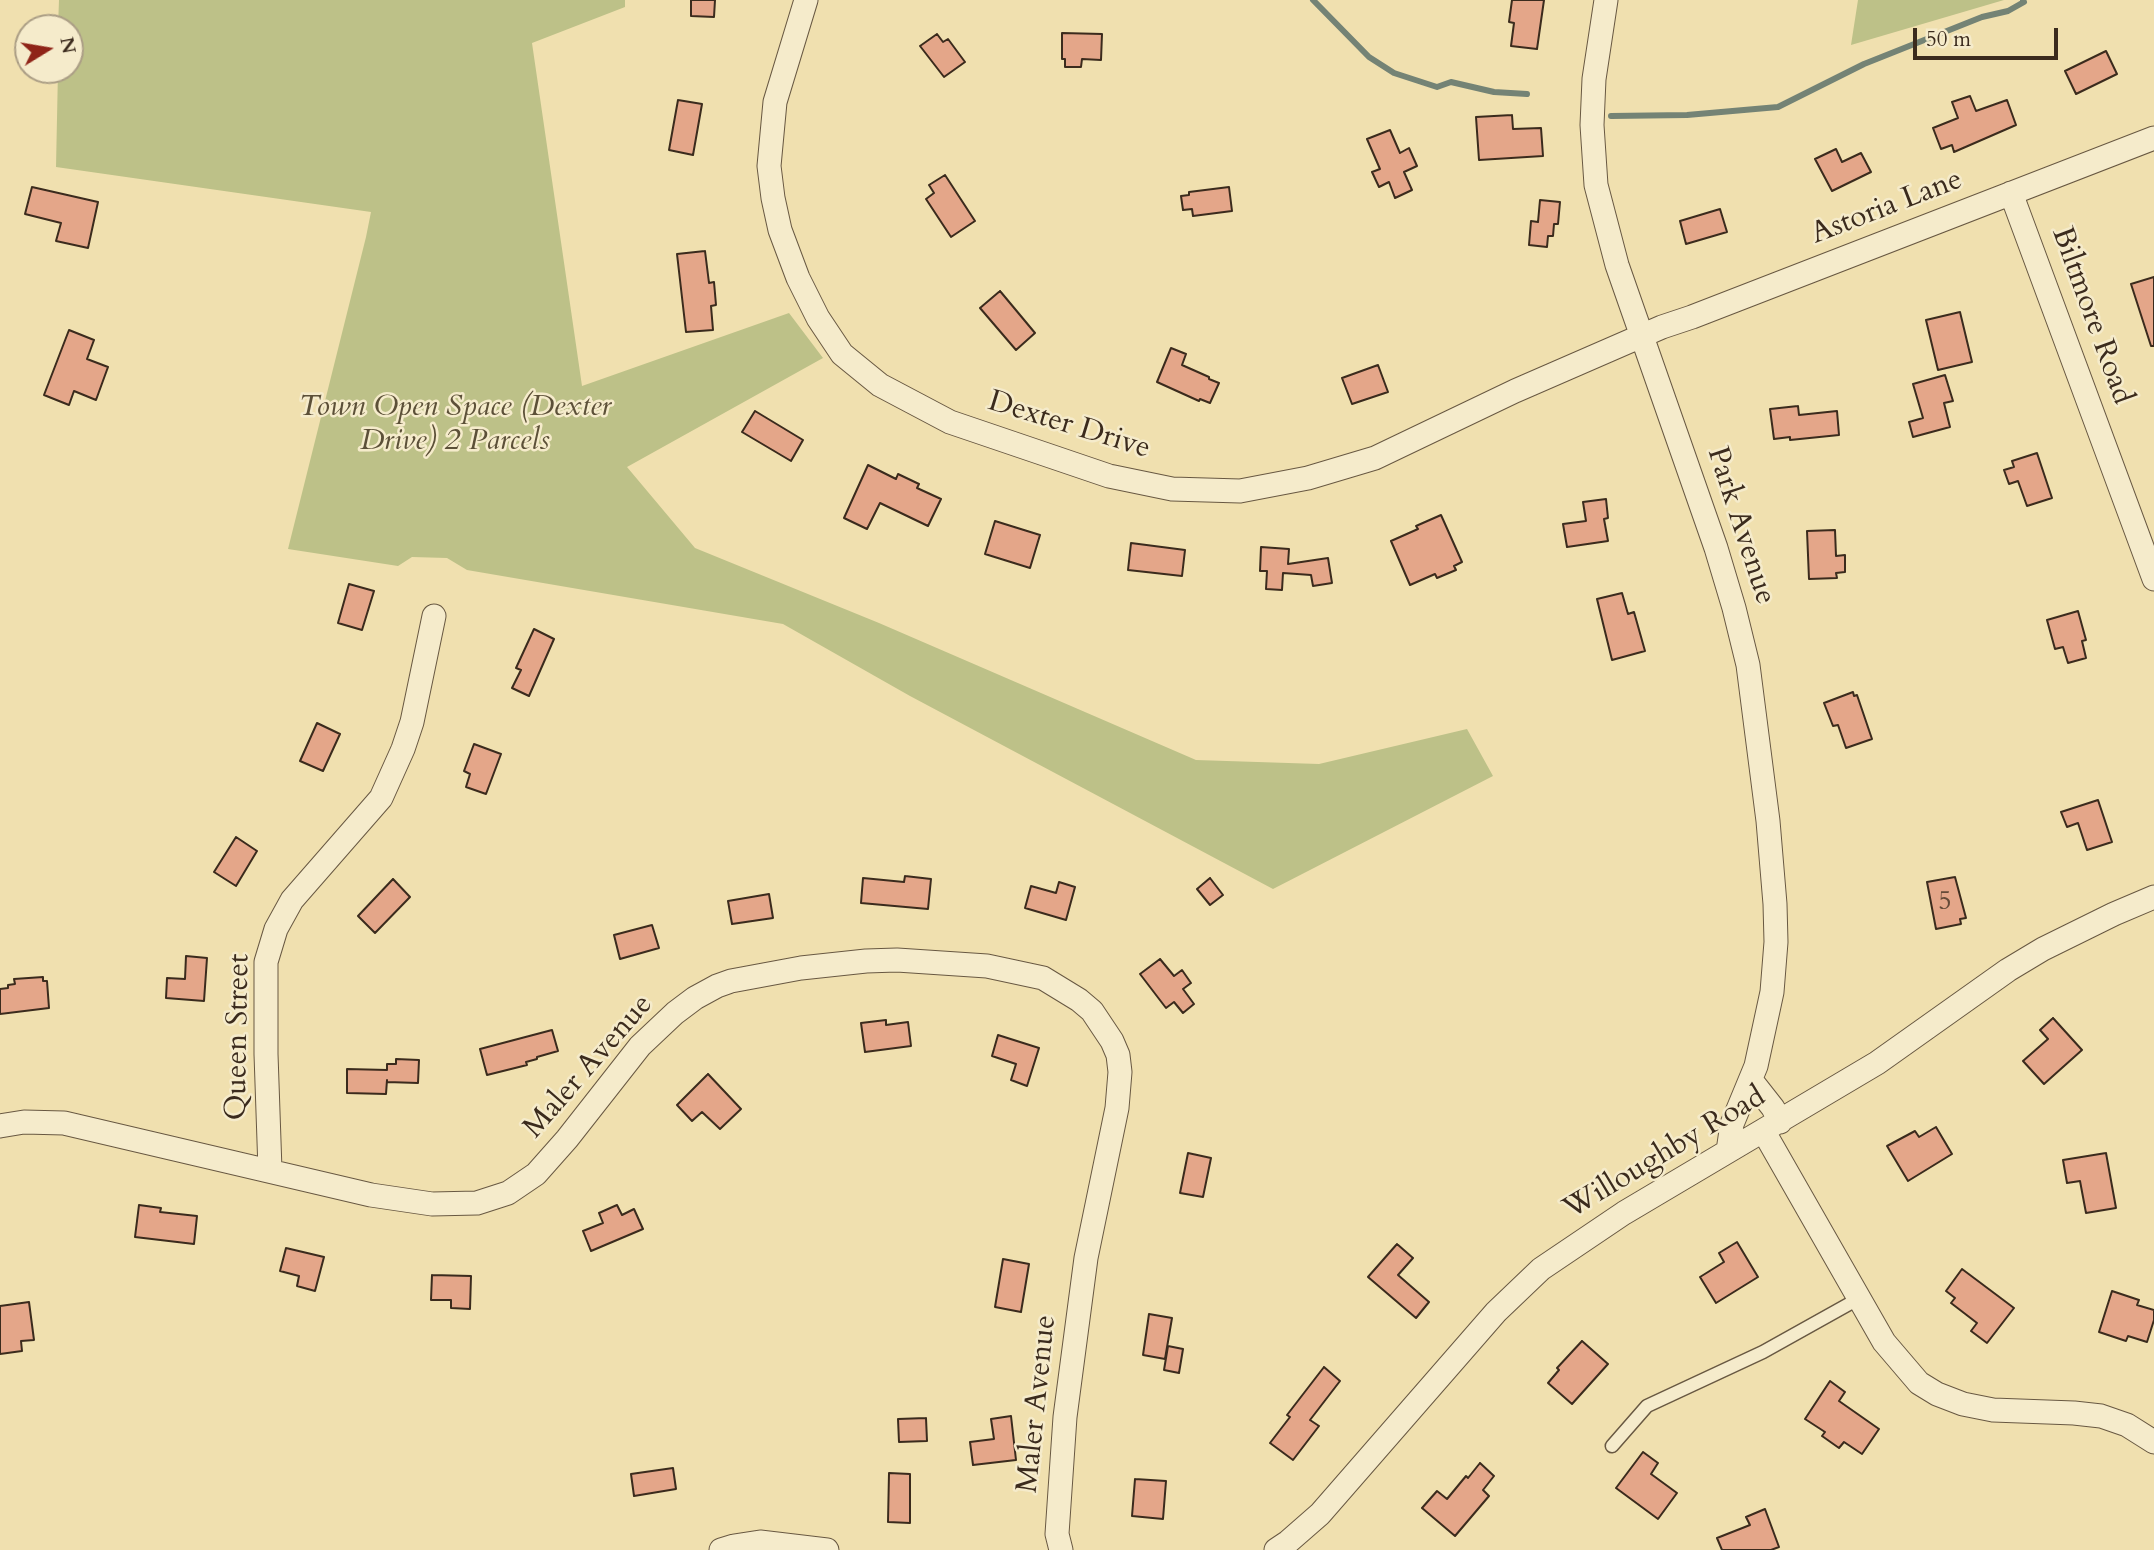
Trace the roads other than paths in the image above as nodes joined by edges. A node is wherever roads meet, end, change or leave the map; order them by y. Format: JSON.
{"nodes":[{"id":1,"x":806,"y":0,"type":"edge"},
{"id":2,"x":1606,"y":0,"type":"edge"},
{"id":3,"x":2154,"y":138,"type":"edge"},
{"id":4,"x":2011,"y":193,"type":"junction"},
{"id":5,"x":1642,"y":337,"type":"junction"},
{"id":6,"x":2154,"y":579,"type":"edge"},
{"id":7,"x":435,"y":616,"type":"dead end"},
{"id":8,"x":2154,"y":897,"type":"edge"},
{"id":9,"x":1751,"y":1080,"type":"junction"},
{"id":10,"x":0,"y":1126,"type":"edge"},
{"id":11,"x":1772,"y":1127,"type":"junction"},
{"id":12,"x":1728,"y":1152,"type":"junction"},
{"id":13,"x":270,"y":1170,"type":"junction"},
{"id":14,"x":1858,"y":1299,"type":"junction"},
{"id":15,"x":2154,"y":1442,"type":"edge"},
{"id":16,"x":1612,"y":1446,"type":"dead end"},
{"id":17,"x":721,"y":1550,"type":"edge"},
{"id":18,"x":827,"y":1550,"type":"edge"},
{"id":19,"x":1061,"y":1550,"type":"edge"},
{"id":20,"x":1276,"y":1550,"type":"edge"}],
"edges":[{"from":1,"to":5,"type":"street","name":"Dexter Drive"},
{"from":2,"to":5,"type":"street","name":"Park Avenue"},
{"from":3,"to":4,"type":"street","name":"Astoria Lane"},
{"from":4,"to":5,"type":"street","name":"Astoria Lane"},
{"from":4,"to":6,"type":"street","name":"Biltmore Road"},
{"from":5,"to":9,"type":"street","name":"Park Avenue"},
{"from":7,"to":13,"type":"street","name":"Queen Street"},
{"from":8,"to":11,"type":"street","name":"Willoughby Road"},
{"from":9,"to":11,"type":"street"},
{"from":9,"to":12,"type":"street","name":"Park Avenue"},
{"from":10,"to":13,"type":"street","name":"Maler Avenue"},
{"from":11,"to":12,"type":"street","name":"Willoughby Road"},
{"from":11,"to":14,"type":"street"},
{"from":12,"to":20,"type":"street","name":"Willoughby Road"},
{"from":13,"to":19,"type":"street","name":"Maler Avenue"},
{"from":14,"to":15,"type":"street"},
{"from":14,"to":16,"type":"lane"},
{"from":17,"to":18,"type":"street"}]}
